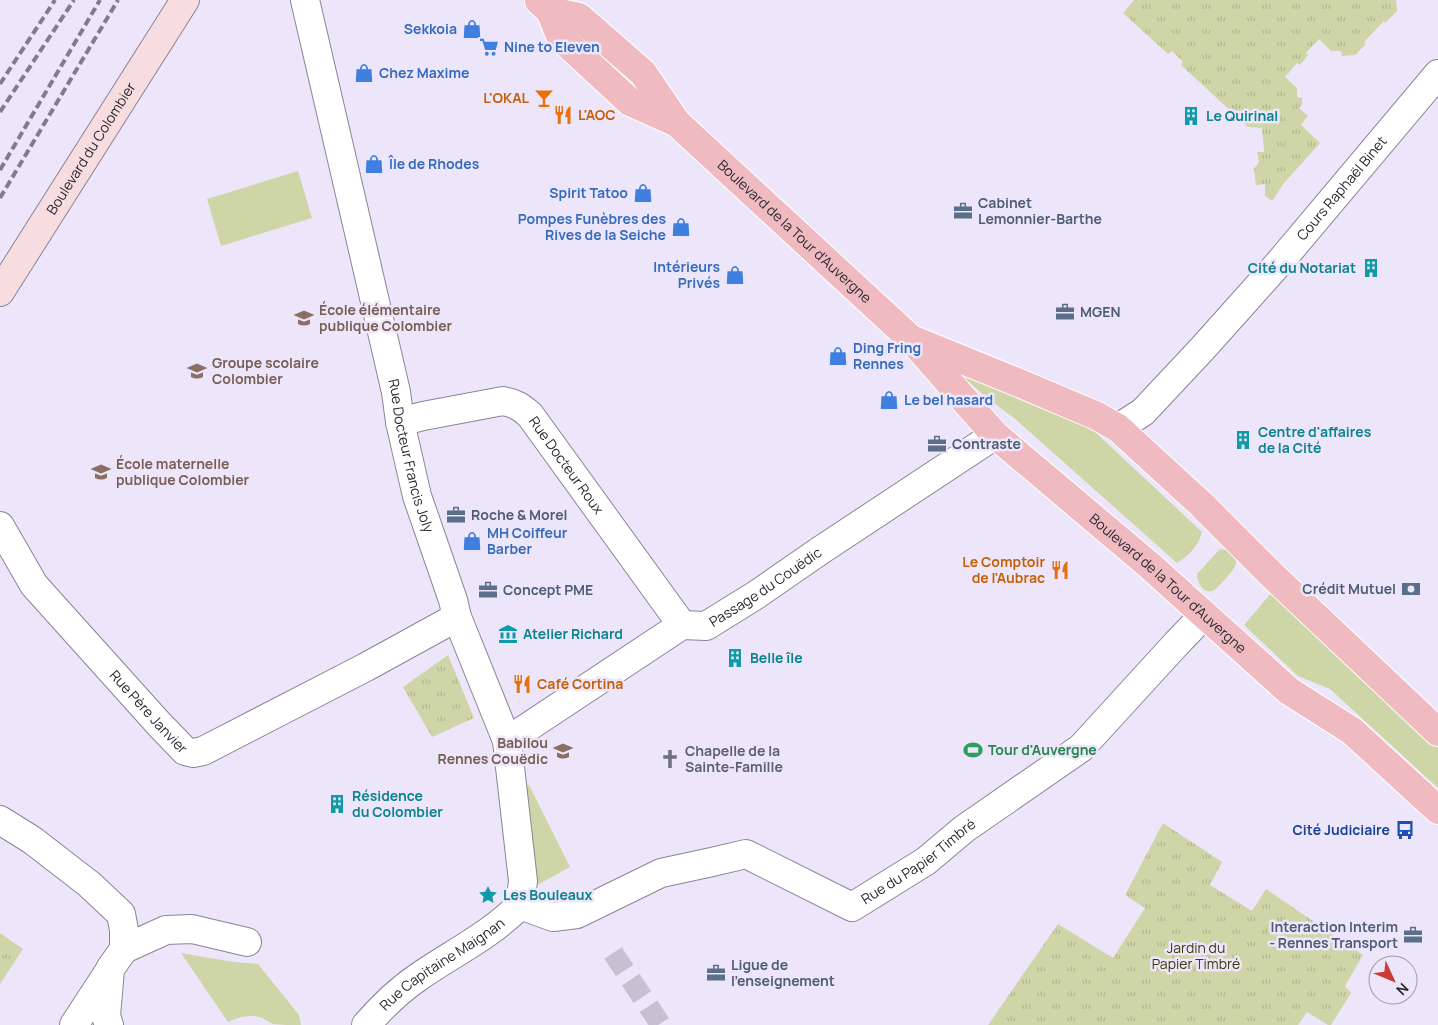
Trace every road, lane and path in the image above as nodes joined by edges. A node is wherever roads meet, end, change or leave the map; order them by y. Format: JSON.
{"nodes":[{"id":1,"x":304,"y":0,"type":"edge"},
{"id":2,"x":186,"y":2,"type":"edge"},
{"id":3,"x":544,"y":6,"type":"edge"},
{"id":4,"x":1438,"y":74,"type":"edge"},
{"id":5,"x":0,"y":292,"type":"edge"},
{"id":6,"x":912,"y":340,"type":"junction"},
{"id":7,"x":400,"y":422,"type":"junction"},
{"id":8,"x":1118,"y":428,"type":"junction"},
{"id":9,"x":995,"y":435,"type":"junction"},
{"id":10,"x":0,"y":526,"type":"edge"},
{"id":11,"x":1204,"y":615,"type":"junction"},
{"id":12,"x":457,"y":618,"type":"junction"},
{"id":13,"x":682,"y":625,"type":"junction"},
{"id":14,"x":1438,"y":732,"type":"edge"},
{"id":15,"x":507,"y":741,"type":"junction"},
{"id":16,"x":1438,"y":810,"type":"edge"},
{"id":17,"x":0,"y":820,"type":"edge"},
{"id":18,"x":520,"y":905,"type":"junction"},
{"id":19,"x":247,"y":942,"type":"dead end"},
{"id":20,"x":117,"y":959,"type":"junction"},
{"id":21,"x":74,"y":1025,"type":"edge"},
{"id":22,"x":108,"y":1025,"type":"edge"},
{"id":23,"x":366,"y":1025,"type":"edge"}],
"edges":[{"from":1,"to":7,"type":"street","name":"Rue Docteur Francis Joly"},
{"from":2,"to":5,"type":"main road","name":"Boulevard du Colombier"},
{"from":3,"to":6,"type":"main road","name":"Boulevard de la Tour d'Auvergne"},
{"from":4,"to":8,"type":"street","name":"Cours Raphaël Binet"},
{"from":6,"to":8,"type":"main road","name":"Boulevard de la Tour d'Auvergne"},
{"from":6,"to":9,"type":"main road","name":"Boulevard de la Tour d'Auvergne"},
{"from":7,"to":12,"type":"street","name":"Rue Docteur Francis Joly"},
{"from":7,"to":13,"type":"street","name":"Rue Docteur Roux"},
{"from":8,"to":14,"type":"main road","name":"Boulevard de la Tour d'Auvergne"},
{"from":9,"to":11,"type":"main road","name":"Boulevard de la Tour d'Auvergne"},
{"from":9,"to":13,"type":"street","name":"Passage du Couëdic"},
{"from":10,"to":12,"type":"street","name":"Rue Père Janvier"},
{"from":11,"to":16,"type":"main road","name":"Boulevard de la Tour d'Auvergne"},
{"from":11,"to":18,"type":"street","name":"Rue du Papier Timbré"},
{"from":12,"to":15,"type":"street","name":"Rue Docteur Francis Joly"},
{"from":13,"to":15,"type":"street"},
{"from":15,"to":18,"type":"street","name":"Rue Docteur Francis Joly"},
{"from":17,"to":20,"type":"street"},
{"from":18,"to":23,"type":"street","name":"Rue Capitaine Maignan"},
{"from":19,"to":20,"type":"street"},
{"from":20,"to":21,"type":"street"},
{"from":20,"to":22,"type":"street"}]}
